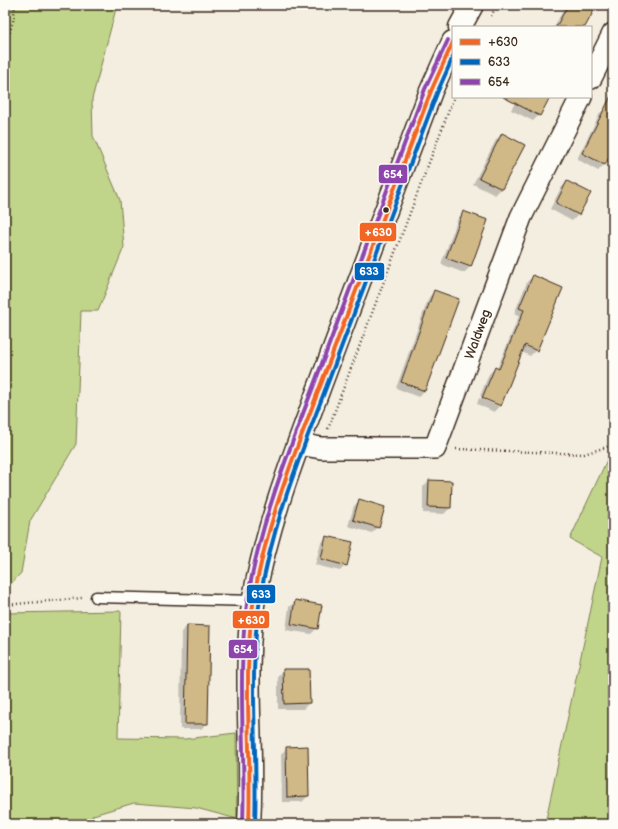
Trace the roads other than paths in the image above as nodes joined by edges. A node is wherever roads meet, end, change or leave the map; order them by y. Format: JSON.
{"nodes":[{"id":1,"x":472,"y":5,"type":"edge"},
{"id":2,"x":461,"y":26,"type":"edge"},
{"id":3,"x":613,"y":34,"type":"edge"},
{"id":4,"x":452,"y":44,"type":"edge"},
{"id":5,"x":592,"y":76,"type":"edge"},
{"id":6,"x":580,"y":98,"type":"edge"},
{"id":7,"x":299,"y":444,"type":"junction"},
{"id":8,"x":96,"y":597,"type":"road end"},
{"id":9,"x":254,"y":600,"type":"junction"},
{"id":10,"x":248,"y":824,"type":"edge"}],
"edges":[{"from":1,"to":2,"type":"main road"},
{"from":3,"to":5,"type":"street"},
{"from":4,"to":7,"type":"main road"},
{"from":6,"to":7,"type":"street","name":"Waldweg"},
{"from":7,"to":9,"type":"main road"},
{"from":8,"to":9,"type":"lane"},
{"from":9,"to":10,"type":"main road"}]}
